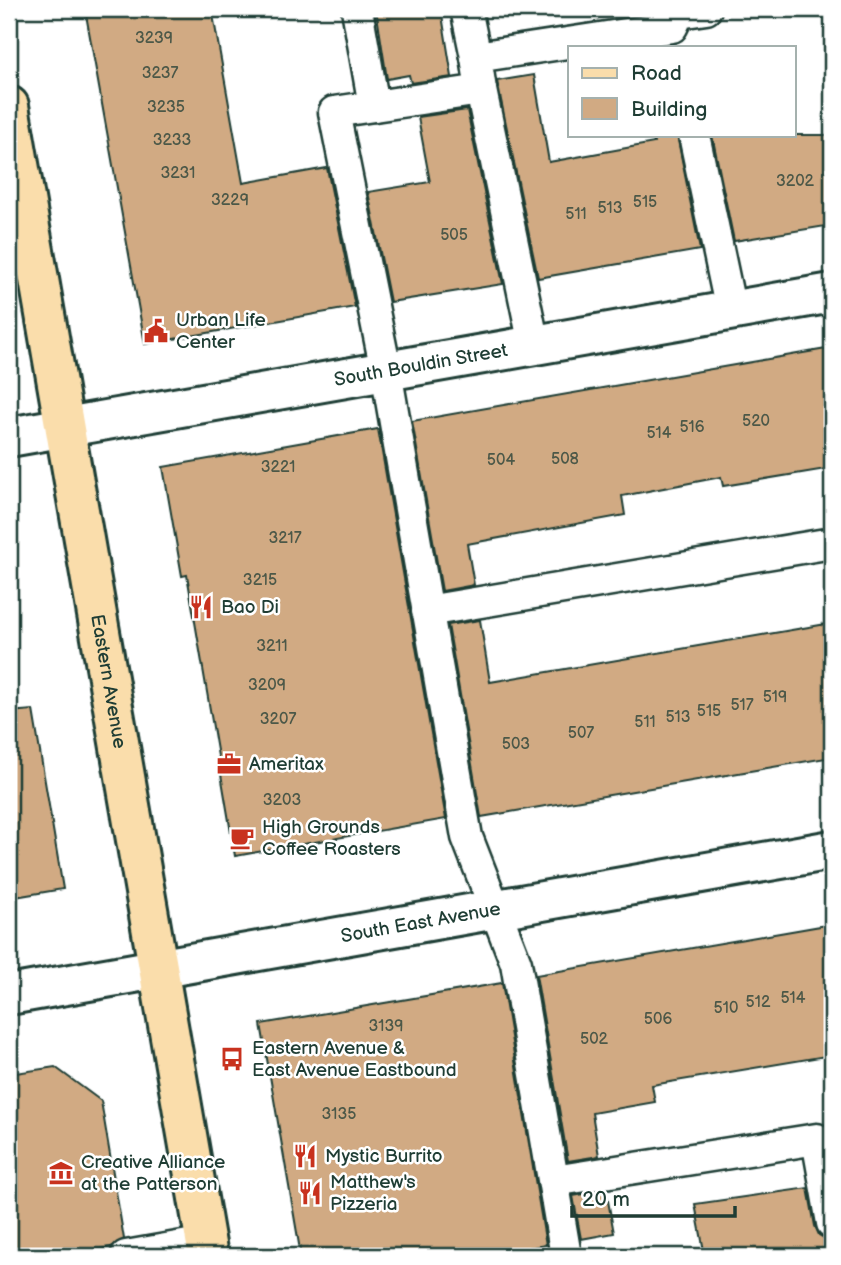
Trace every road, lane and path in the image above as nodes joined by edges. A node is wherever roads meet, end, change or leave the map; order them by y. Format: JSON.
{"nodes":[{"id":1,"x":357,"y":9,"type":"edge"},
{"id":2,"x":466,"y":9,"type":"edge"},
{"id":3,"x":706,"y":9,"type":"edge"},
{"id":4,"x":674,"y":37,"type":"edge"},
{"id":5,"x":584,"y":46,"type":"edge"},
{"id":6,"x":568,"y":48,"type":"edge"},
{"id":7,"x":475,"y":57,"type":"junction"},
{"id":8,"x":481,"y":90,"type":"junction"},
{"id":9,"x":9,"y":106,"type":"edge"},
{"id":10,"x":374,"y":106,"type":"junction"},
{"id":11,"x":694,"y":136,"type":"edge"},
{"id":12,"x":832,"y":293,"type":"edge"},
{"id":13,"x":731,"y":311,"type":"junction"},
{"id":14,"x":534,"y":345,"type":"junction"},
{"id":15,"x":386,"y":371,"type":"junction"},
{"id":16,"x":64,"y":427,"type":"junction"},
{"id":17,"x":9,"y":437,"type":"edge"},
{"id":18,"x":832,"y":543,"type":"edge"},
{"id":19,"x":427,"y":611,"type":"junction"},
{"id":20,"x":832,"y":850,"type":"edge"},
{"id":21,"x":494,"y":909,"type":"junction"},
{"id":22,"x":159,"y":969,"type":"junction"},
{"id":23,"x":9,"y":995,"type":"edge"},
{"id":24,"x":554,"y":1181,"type":"junction"},
{"id":25,"x":832,"y":1223,"type":"edge"},
{"id":26,"x":207,"y":1249,"type":"edge"},
{"id":27,"x":126,"y":1256,"type":"edge"},
{"id":28,"x":566,"y":1256,"type":"edge"}],
"edges":[{"from":1,"to":10,"type":"lane"},
{"from":2,"to":7,"type":"lane"},
{"from":3,"to":4,"type":"lane"},
{"from":4,"to":5,"type":"lane"},
{"from":6,"to":7,"type":"lane"},
{"from":7,"to":8,"type":"lane"},
{"from":8,"to":10,"type":"lane"},
{"from":8,"to":14,"type":"lane"},
{"from":9,"to":16,"type":"main road","name":"Eastern Avenue"},
{"from":10,"to":15,"type":"lane"},
{"from":11,"to":13,"type":"lane"},
{"from":12,"to":13,"type":"street","name":"South Bouldin Street"},
{"from":13,"to":14,"type":"street","name":"South Bouldin Street"},
{"from":14,"to":15,"type":"street","name":"South Bouldin Street"},
{"from":15,"to":16,"type":"street","name":"South Bouldin Street"},
{"from":15,"to":19,"type":"lane"},
{"from":16,"to":17,"type":"street","name":"South Bouldin Street"},
{"from":16,"to":22,"type":"main road","name":"Eastern Avenue"},
{"from":18,"to":19,"type":"lane"},
{"from":19,"to":21,"type":"lane"},
{"from":20,"to":21,"type":"street","name":"South East Avenue"},
{"from":21,"to":22,"type":"street","name":"South East Avenue"},
{"from":21,"to":24,"type":"lane"},
{"from":22,"to":23,"type":"street","name":"South East Avenue"},
{"from":22,"to":26,"type":"main road","name":"Eastern Avenue"},
{"from":24,"to":25,"type":"lane"},
{"from":24,"to":28,"type":"lane"},
{"from":26,"to":27,"type":"lane"}]}
